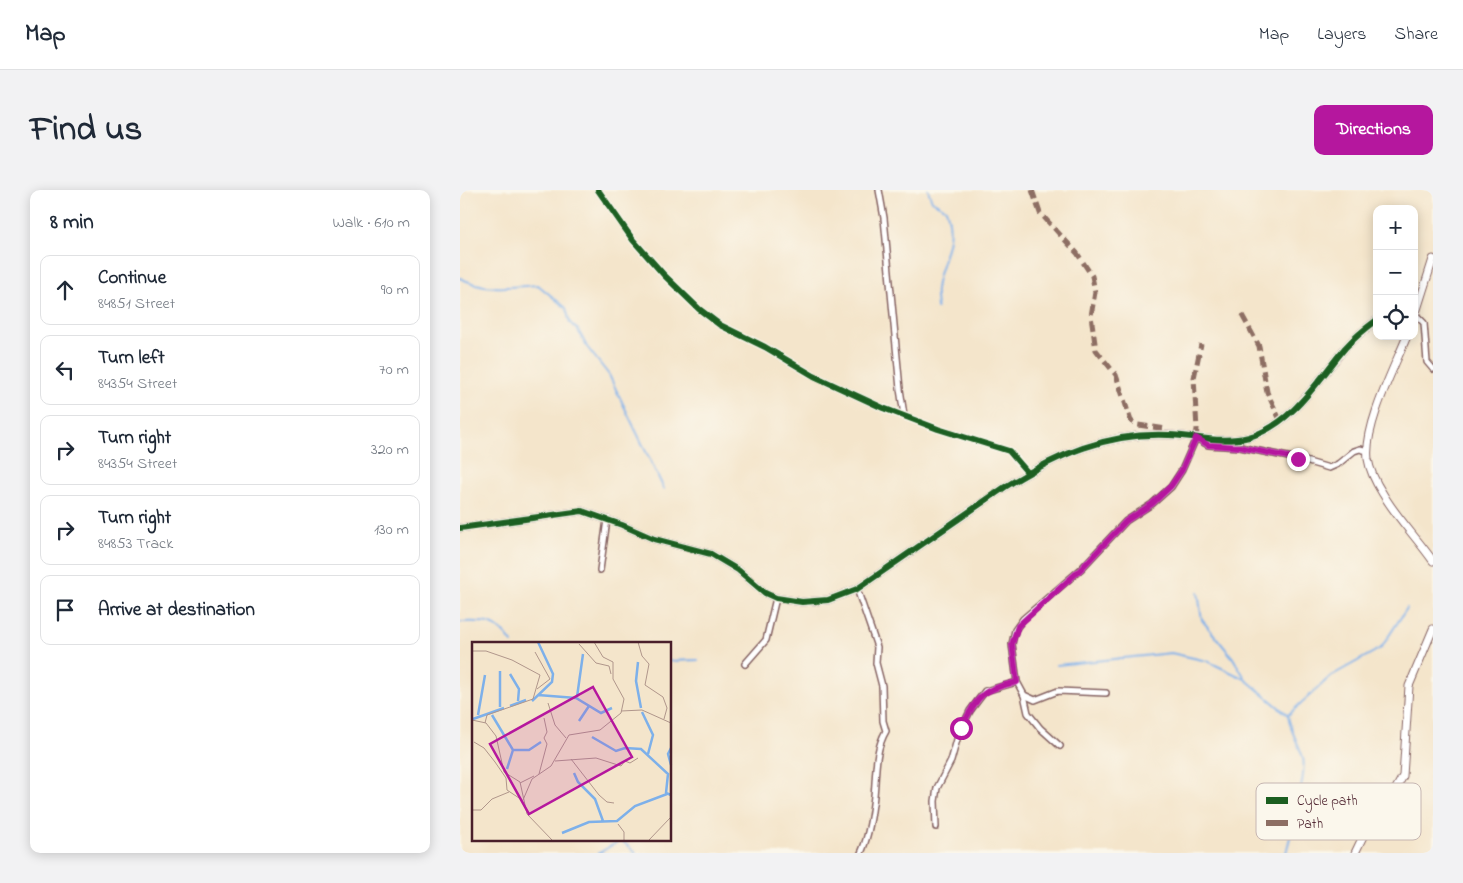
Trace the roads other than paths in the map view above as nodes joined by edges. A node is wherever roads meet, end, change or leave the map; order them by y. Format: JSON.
{"nodes":[{"id":1,"x":598,"y":190,"type":"edge"},
{"id":2,"x":879,"y":190,"type":"edge"},
{"id":3,"x":1433,"y":258,"type":"edge"},
{"id":4,"x":1418,"y":299,"type":"edge"},
{"id":5,"x":1418,"y":318,"type":"edge"},
{"id":6,"x":1373,"y":323,"type":"edge"},
{"id":7,"x":1405,"y":340,"type":"edge"},
{"id":8,"x":1433,"y":369,"type":"edge"},
{"id":9,"x":904,"y":415,"type":"junction"},
{"id":10,"x":1196,"y":438,"type":"junction"},
{"id":11,"x":1368,"y":451,"type":"junction"},
{"id":12,"x":1028,"y":473,"type":"junction"},
{"id":13,"x":608,"y":520,"type":"junction"},
{"id":14,"x":460,"y":528,"type":"edge"},
{"id":15,"x":1433,"y":561,"type":"edge"},
{"id":16,"x":600,"y":570,"type":"dead end"},
{"id":17,"x":857,"y":589,"type":"junction"},
{"id":18,"x":776,"y":598,"type":"junction"},
{"id":19,"x":1433,"y":629,"type":"edge"},
{"id":20,"x":745,"y":664,"type":"dead end"},
{"id":21,"x":1017,"y":682,"type":"junction"},
{"id":22,"x":1106,"y":693,"type":"dead end"},
{"id":23,"x":1024,"y":695,"type":"junction"},
{"id":24,"x":1060,"y":746,"type":"dead end"},
{"id":25,"x":1399,"y":783,"type":"edge"},
{"id":26,"x":936,"y":827,"type":"dead end"},
{"id":27,"x":1361,"y":840,"type":"edge"},
{"id":28,"x":861,"y":853,"type":"edge"},
{"id":29,"x":1355,"y":853,"type":"edge"}],
"edges":[{"from":1,"to":9,"type":"street"},
{"from":2,"to":9,"type":"street"},
{"from":3,"to":4,"type":"street"},
{"from":5,"to":8,"type":"street"},
{"from":6,"to":10,"type":"street"},
{"from":7,"to":11,"type":"street"},
{"from":9,"to":12,"type":"street"},
{"from":10,"to":11,"type":"street"},
{"from":10,"to":12,"type":"street"},
{"from":10,"to":21,"type":"street"},
{"from":11,"to":15,"type":"street"},
{"from":12,"to":17,"type":"street"},
{"from":13,"to":14,"type":"street"},
{"from":13,"to":16,"type":"street"},
{"from":13,"to":18,"type":"street"},
{"from":17,"to":18,"type":"street"},
{"from":17,"to":28,"type":"street"},
{"from":18,"to":20,"type":"street"},
{"from":19,"to":25,"type":"street"},
{"from":21,"to":23,"type":"street"},
{"from":21,"to":26,"type":"street"},
{"from":22,"to":23,"type":"street"},
{"from":23,"to":24,"type":"street"},
{"from":27,"to":29,"type":"street"}]}
